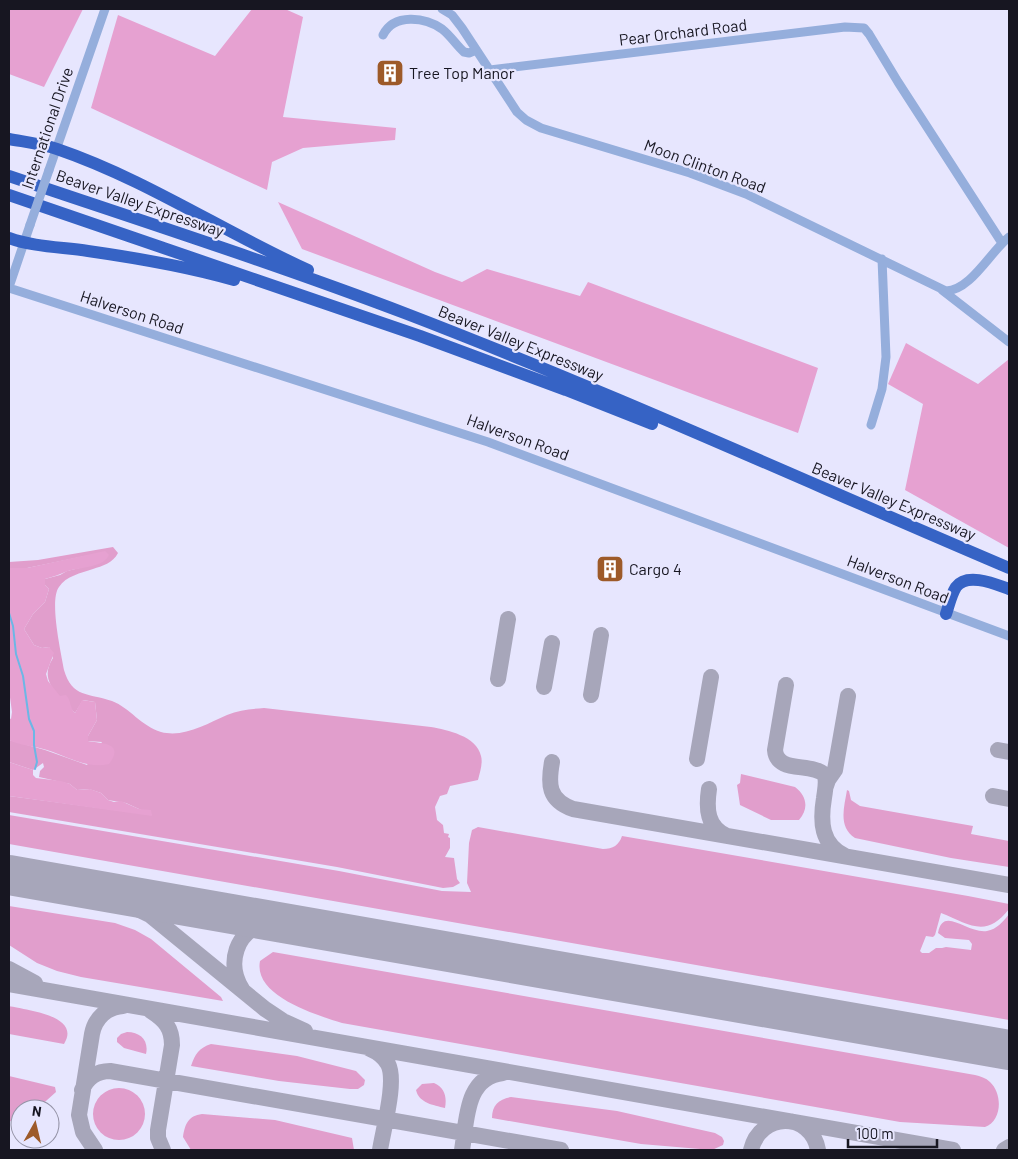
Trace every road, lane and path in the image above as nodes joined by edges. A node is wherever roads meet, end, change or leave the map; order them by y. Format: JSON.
{"nodes":[{"id":1,"x":106,"y":9,"type":"edge"},
{"id":2,"x":442,"y":9,"type":"edge"},
{"id":3,"x":383,"y":35,"type":"dead end"},
{"id":4,"x":476,"y":50,"type":"junction"},
{"id":5,"x":490,"y":70,"type":"junction"},
{"id":6,"x":9,"y":139,"type":"edge"},
{"id":7,"x":56,"y":149,"type":"junction"},
{"id":8,"x":9,"y":176,"type":"edge"},
{"id":9,"x":9,"y":195,"type":"edge"},
{"id":10,"x":9,"y":238,"type":"edge"},
{"id":11,"x":1006,"y":240,"type":"edge"},
{"id":12,"x":24,"y":244,"type":"junction"},
{"id":13,"x":882,"y":259,"type":"junction"},
{"id":14,"x":9,"y":288,"type":"edge"},
{"id":15,"x":941,"y":289,"type":"junction"},
{"id":16,"x":406,"y":314,"type":"junction"},
{"id":17,"x":420,"y":336,"type":"junction"},
{"id":18,"x":1009,"y":342,"type":"edge"},
{"id":19,"x":871,"y":424,"type":"dead end"},
{"id":20,"x":1009,"y":568,"type":"edge"},
{"id":21,"x":1009,"y":578,"type":"edge"},
{"id":22,"x":1009,"y":589,"type":"edge"},
{"id":23,"x":946,"y":614,"type":"junction"},
{"id":24,"x":1009,"y":636,"type":"edge"}],
"edges":[{"from":1,"to":7,"type":"street","name":"International Drive"},
{"from":2,"to":4,"type":"street","name":"Moon Clinton Road"},
{"from":3,"to":4,"type":"street"},
{"from":4,"to":5,"type":"street","name":"Moon Clinton Road"},
{"from":5,"to":11,"type":"street","name":"Pear Orchard Road"},
{"from":5,"to":13,"type":"street","name":"Moon Clinton Road"},
{"from":6,"to":7,"type":"highway"},
{"from":7,"to":12,"type":"street","name":"International Drive","bridge":true},
{"from":7,"to":16,"type":"highway"},
{"from":8,"to":16,"type":"highway","name":"Beaver Valley Expressway"},
{"from":9,"to":17,"type":"highway","name":"Beaver Valley Expressway"},
{"from":10,"to":12,"type":"highway"},
{"from":11,"to":15,"type":"street"},
{"from":12,"to":14,"type":"street","name":"International Drive"},
{"from":12,"to":17,"type":"highway"},
{"from":13,"to":15,"type":"street","name":"Moon Clinton Road"},
{"from":13,"to":19,"type":"street"},
{"from":14,"to":23,"type":"street","name":"Halverson Road"},
{"from":15,"to":18,"type":"street","name":"Moon Clinton Road"},
{"from":16,"to":20,"type":"highway","name":"Beaver Valley Expressway"},
{"from":17,"to":21,"type":"highway","name":"Beaver Valley Expressway"},
{"from":22,"to":23,"type":"highway"},
{"from":23,"to":24,"type":"street","name":"Halverson Road"}]}
